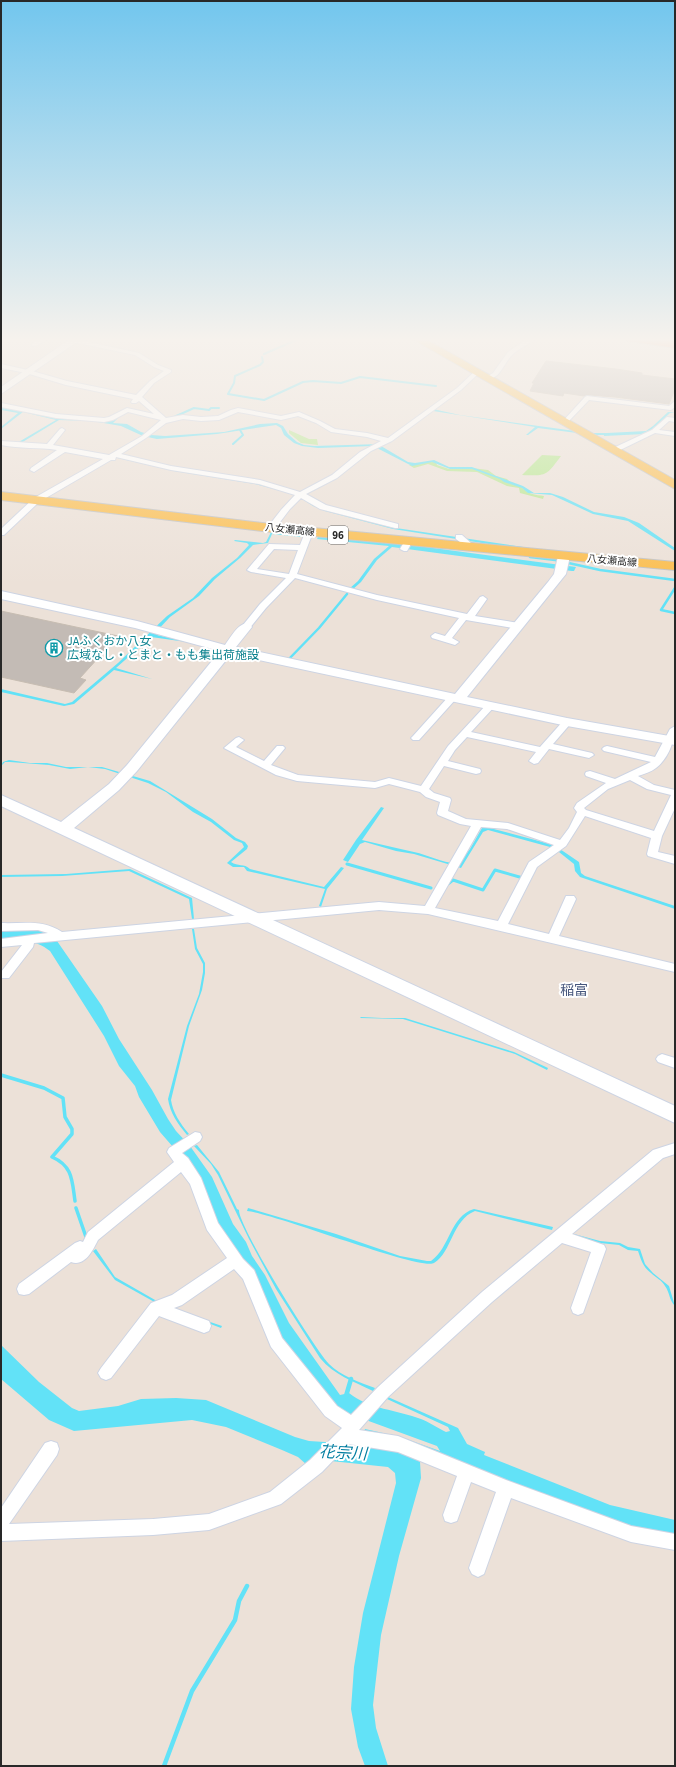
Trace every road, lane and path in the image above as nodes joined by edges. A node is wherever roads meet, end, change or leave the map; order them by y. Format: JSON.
{"nodes":[{"id":1,"x":98,"y":419,"type":"edge"},
{"id":2,"x":108,"y":419,"type":"edge"},
{"id":3,"x":164,"y":419,"type":"edge"},
{"id":4,"x":312,"y":419,"type":"edge"},
{"id":5,"x":416,"y":419,"type":"edge"},
{"id":6,"x":561,"y":419,"type":"edge"},
{"id":7,"x":567,"y":419,"type":"edge"},
{"id":8,"x":666,"y":419,"type":"edge"},
{"id":9,"x":565,"y":422,"type":"junction"},
{"id":10,"x":62,"y":430,"type":"dead end"},
{"id":11,"x":654,"y":430,"type":"junction"},
{"id":12,"x":675,"y":434,"type":"edge"},
{"id":13,"x":387,"y":440,"type":"junction"},
{"id":14,"x":1,"y":443,"type":"edge"},
{"id":15,"x":12,"y":445,"type":"junction"},
{"id":16,"x":48,"y":446,"type":"junction"},
{"id":17,"x":64,"y":449,"type":"junction"},
{"id":18,"x":613,"y":450,"type":"junction"},
{"id":19,"x":4,"y":452,"type":"dead end"},
{"id":20,"x":114,"y":456,"type":"junction"},
{"id":21,"x":34,"y":470,"type":"dead end"},
{"id":22,"x":675,"y":485,"type":"edge"},
{"id":23,"x":1,"y":496,"type":"edge"},
{"id":24,"x":300,"y":496,"type":"junction"},
{"id":25,"x":38,"y":500,"type":"junction"},
{"id":26,"x":271,"y":528,"type":"junction"},
{"id":27,"x":391,"y":531,"type":"dead end"},
{"id":28,"x":309,"y":532,"type":"junction"},
{"id":29,"x":1,"y":533,"type":"edge"},
{"id":30,"x":303,"y":548,"type":"junction"},
{"id":31,"x":562,"y":562,"type":"junction"},
{"id":32,"x":675,"y":566,"type":"edge"},
{"id":33,"x":293,"y":576,"type":"junction"},
{"id":34,"x":1,"y":595,"type":"edge"},
{"id":35,"x":483,"y":599,"type":"dead end"},
{"id":36,"x":466,"y":618,"type":"junction"},
{"id":37,"x":519,"y":626,"type":"junction"},
{"id":38,"x":246,"y":627,"type":"joint"},
{"id":39,"x":434,"y":636,"type":"dead end"},
{"id":40,"x":228,"y":650,"type":"junction"},
{"id":41,"x":455,"y":698,"type":"junction"},
{"id":42,"x":490,"y":706,"type":"junction"},
{"id":43,"x":567,"y":722,"type":"junction"},
{"id":44,"x":464,"y":733,"type":"junction"},
{"id":45,"x":673,"y":737,"type":"edge"},
{"id":46,"x":416,"y":738,"type":"dead end"},
{"id":47,"x":239,"y":740,"type":"dead end"},
{"id":48,"x":280,"y":748,"type":"dead end"},
{"id":49,"x":545,"y":748,"type":"junction"},
{"id":50,"x":607,"y":749,"type":"dead end"},
{"id":51,"x":589,"y":755,"type":"dead end"},
{"id":52,"x":534,"y":761,"type":"dead end"},
{"id":53,"x":658,"y":761,"type":"junction"},
{"id":54,"x":441,"y":762,"type":"junction"},
{"id":55,"x":267,"y":764,"type":"junction"},
{"id":56,"x":476,"y":771,"type":"dead end"},
{"id":57,"x":590,"y":774,"type":"dead end"},
{"id":58,"x":632,"y":777,"type":"junction"},
{"id":59,"x":614,"y":782,"type":"junction"},
{"id":60,"x":424,"y":790,"type":"junction"},
{"id":61,"x":675,"y":793,"type":"edge"},
{"id":62,"x":675,"y":797,"type":"edge"},
{"id":63,"x":1,"y":800,"type":"edge"},
{"id":64,"x":582,"y":812,"type":"junction"},
{"id":65,"x":476,"y":824,"type":"junction"},
{"id":66,"x":62,"y":829,"type":"junction"},
{"id":67,"x":657,"y":836,"type":"junction"},
{"id":68,"x":558,"y":847,"type":"junction"},
{"id":69,"x":675,"y":860,"type":"edge"},
{"id":70,"x":570,"y":899,"type":"dead end"},
{"id":71,"x":428,"y":910,"type":"junction"},
{"id":72,"x":252,"y":918,"type":"junction"},
{"id":73,"x":501,"y":926,"type":"junction"},
{"id":74,"x":1,"y":927,"type":"edge"},
{"id":75,"x":60,"y":936,"type":"junction"},
{"id":76,"x":553,"y":937,"type":"junction"},
{"id":77,"x":27,"y":940,"type":"junction"},
{"id":78,"x":1,"y":943,"type":"edge"},
{"id":79,"x":675,"y":968,"type":"edge"},
{"id":80,"x":5,"y":975,"type":"dead end"},
{"id":81,"x":662,"y":1059,"type":"dead end"},
{"id":82,"x":675,"y":1063,"type":"edge"},
{"id":83,"x":675,"y":1115,"type":"edge"},
{"id":84,"x":191,"y":1139,"type":"dead end"},
{"id":85,"x":675,"y":1148,"type":"edge"},
{"id":86,"x":179,"y":1156,"type":"junction"},
{"id":87,"x":559,"y":1236,"type":"junction"},
{"id":88,"x":88,"y":1245,"type":"junction"},
{"id":89,"x":76,"y":1257,"type":"dead end"},
{"id":90,"x":236,"y":1260,"type":"junction"},
{"id":91,"x":24,"y":1289,"type":"dead end"},
{"id":92,"x":156,"y":1308,"type":"junction"},
{"id":93,"x":578,"y":1308,"type":"dead end"},
{"id":94,"x":204,"y":1326,"type":"dead end"},
{"id":95,"x":106,"y":1373,"type":"dead end"},
{"id":96,"x":349,"y":1430,"type":"junction"},
{"id":97,"x":51,"y":1449,"type":"dead end"},
{"id":98,"x":466,"y":1472,"type":"junction"},
{"id":99,"x":506,"y":1488,"type":"junction"},
{"id":100,"x":451,"y":1515,"type":"dead end"},
{"id":101,"x":1,"y":1522,"type":"edge"},
{"id":102,"x":1,"y":1533,"type":"edge"},
{"id":103,"x":675,"y":1542,"type":"edge"},
{"id":104,"x":478,"y":1568,"type":"dead end"}],
"edges":[{"from":1,"to":2,"type":"street"},
{"from":3,"to":20,"type":"street"},
{"from":4,"to":13,"type":"street"},
{"from":5,"to":13,"type":"street"},
{"from":6,"to":9,"type":"main road"},
{"from":7,"to":9,"type":"street"},
{"from":8,"to":11,"type":"street"},
{"from":9,"to":18,"type":"main road"},
{"from":10,"to":16,"type":"street"},
{"from":11,"to":12,"type":"street"},
{"from":11,"to":18,"type":"street"},
{"from":13,"to":24,"type":"street"},
{"from":14,"to":15,"type":"street"},
{"from":15,"to":16,"type":"street"},
{"from":15,"to":19,"type":"street"},
{"from":16,"to":17,"type":"street"},
{"from":17,"to":20,"type":"street"},
{"from":17,"to":21,"type":"street"},
{"from":18,"to":22,"type":"main road"},
{"from":20,"to":24,"type":"street"},
{"from":20,"to":25,"type":"street"},
{"from":23,"to":25,"type":"main road","name":"八女瀬高線","number":"96"},
{"from":24,"to":26,"type":"street"},
{"from":24,"to":27,"type":"street"},
{"from":25,"to":26,"type":"main road","name":"八女瀬高線","number":"96"},
{"from":25,"to":29,"type":"street"},
{"from":26,"to":28,"type":"main road","name":"八女瀬高線","number":"96"},
{"from":28,"to":30,"type":"street"},
{"from":28,"to":31,"type":"main road","name":"八女瀬高線","number":"96"},
{"from":30,"to":33,"type":"street"},
{"from":30,"to":33,"type":"street"},
{"from":31,"to":32,"type":"main road","name":"八女瀬高線","number":"96"},
{"from":31,"to":37,"type":"street"},
{"from":33,"to":36,"type":"street"},
{"from":33,"to":38,"type":"street"},
{"from":34,"to":40,"type":"street"},
{"from":35,"to":36,"type":"street"},
{"from":36,"to":37,"type":"street"},
{"from":36,"to":39,"type":"street"},
{"from":37,"to":41,"type":"street"},
{"from":38,"to":40,"type":"street"},
{"from":40,"to":41,"type":"street"},
{"from":40,"to":66,"type":"street"},
{"from":41,"to":42,"type":"street"},
{"from":41,"to":46,"type":"street"},
{"from":42,"to":43,"type":"street"},
{"from":42,"to":44,"type":"street"},
{"from":43,"to":45,"type":"street"},
{"from":43,"to":49,"type":"street"},
{"from":44,"to":49,"type":"street"},
{"from":44,"to":54,"type":"street"},
{"from":45,"to":53,"type":"street"},
{"from":47,"to":55,"type":"street"},
{"from":48,"to":55,"type":"street"},
{"from":49,"to":51,"type":"street"},
{"from":49,"to":52,"type":"street"},
{"from":50,"to":53,"type":"street"},
{"from":53,"to":58,"type":"street"},
{"from":54,"to":56,"type":"street"},
{"from":54,"to":60,"type":"street"},
{"from":55,"to":60,"type":"street"},
{"from":57,"to":59,"type":"street"},
{"from":58,"to":59,"type":"street"},
{"from":58,"to":61,"type":"street"},
{"from":59,"to":64,"type":"street"},
{"from":60,"to":65,"type":"street"},
{"from":62,"to":67,"type":"street"},
{"from":63,"to":66,"type":"street"},
{"from":64,"to":67,"type":"street"},
{"from":64,"to":68,"type":"street"},
{"from":65,"to":68,"type":"street"},
{"from":65,"to":71,"type":"street"},
{"from":66,"to":72,"type":"street"},
{"from":67,"to":69,"type":"street"},
{"from":68,"to":73,"type":"street"},
{"from":70,"to":76,"type":"street"},
{"from":71,"to":72,"type":"street"},
{"from":71,"to":73,"type":"street"},
{"from":72,"to":75,"type":"street"},
{"from":72,"to":83,"type":"street"},
{"from":73,"to":76,"type":"street"},
{"from":74,"to":75,"type":"street"},
{"from":75,"to":77,"type":"street"},
{"from":76,"to":79,"type":"street"},
{"from":77,"to":78,"type":"street"},
{"from":77,"to":80,"type":"street"},
{"from":81,"to":82,"type":"street"},
{"from":84,"to":86,"type":"street"},
{"from":85,"to":87,"type":"street"},
{"from":86,"to":88,"type":"street"},
{"from":86,"to":90,"type":"street"},
{"from":87,"to":93,"type":"street"},
{"from":87,"to":96,"type":"street"},
{"from":88,"to":89,"type":"street"},
{"from":88,"to":91,"type":"street"},
{"from":90,"to":92,"type":"street"},
{"from":90,"to":96,"type":"street"},
{"from":92,"to":94,"type":"street"},
{"from":92,"to":95,"type":"street"},
{"from":96,"to":98,"type":"street"},
{"from":96,"to":102,"type":"street"},
{"from":97,"to":101,"type":"street"},
{"from":98,"to":99,"type":"street"},
{"from":98,"to":100,"type":"street"},
{"from":99,"to":103,"type":"street"},
{"from":99,"to":104,"type":"street"}]}
